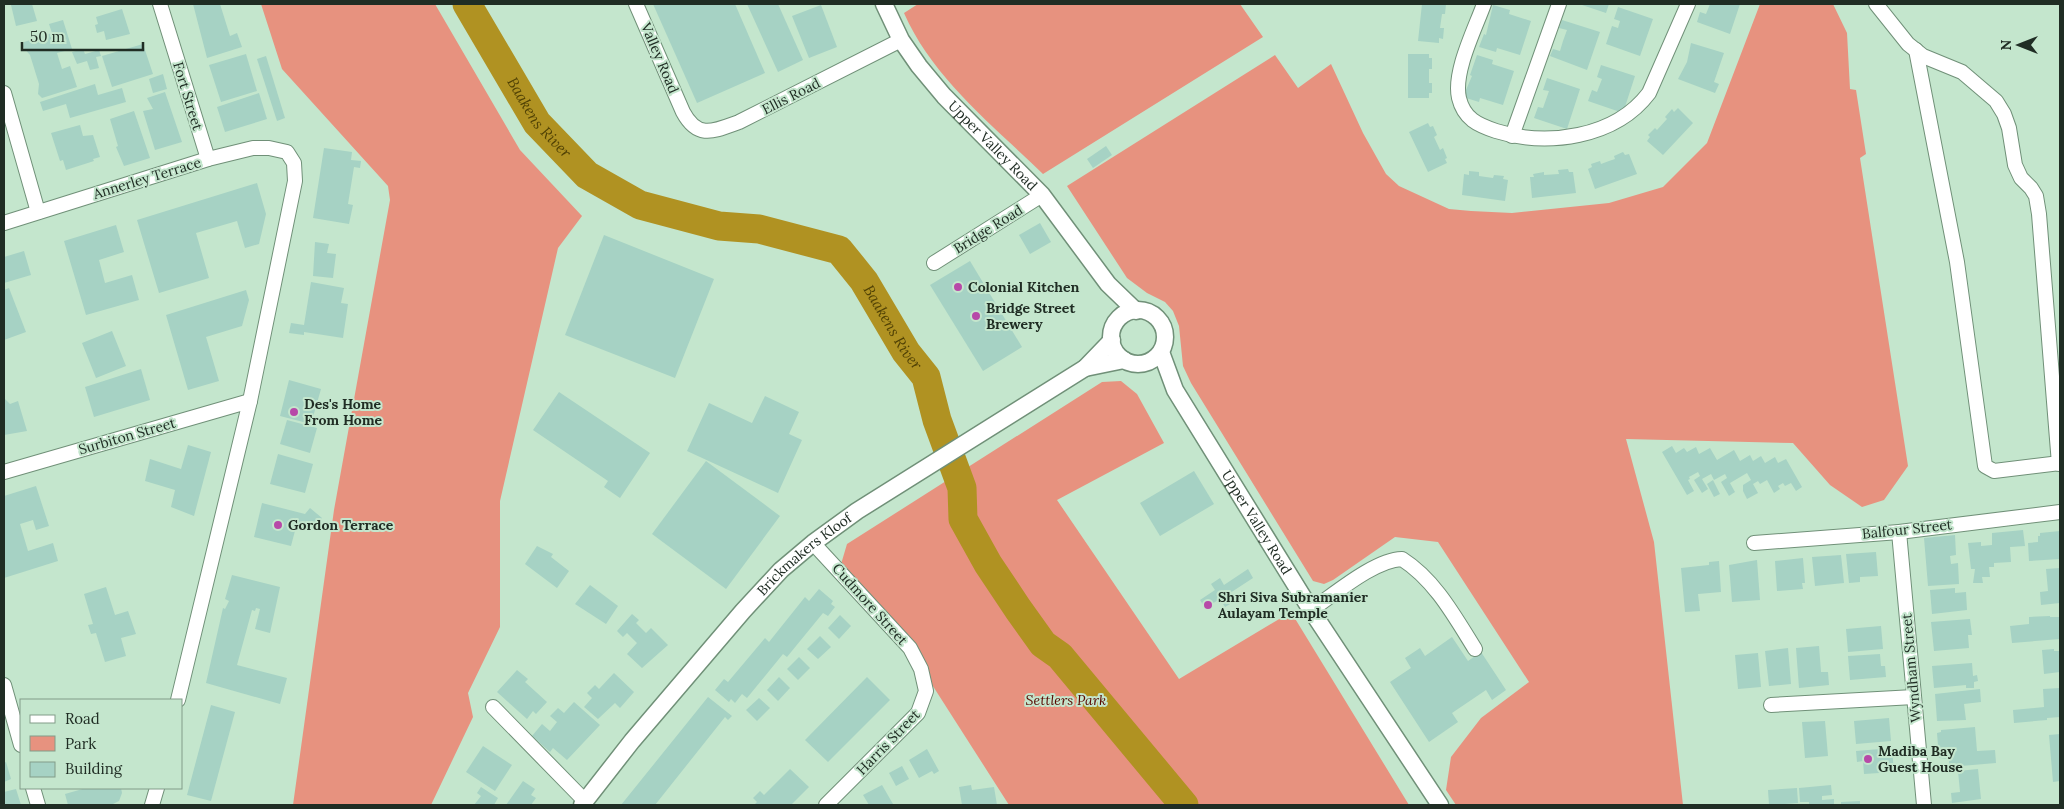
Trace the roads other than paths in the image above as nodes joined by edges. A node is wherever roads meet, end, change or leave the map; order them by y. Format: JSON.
{"nodes":[{"id":1,"x":160,"y":4,"type":"edge"},
{"id":2,"x":636,"y":4,"type":"edge"},
{"id":3,"x":884,"y":4,"type":"edge"},
{"id":4,"x":1484,"y":4,"type":"edge"},
{"id":5,"x":1559,"y":4,"type":"edge"},
{"id":6,"x":1688,"y":4,"type":"edge"},
{"id":7,"x":1880,"y":8,"type":"edge"},
{"id":8,"x":901,"y":40,"type":"junction"},
{"id":9,"x":1916,"y":50,"type":"junction"},
{"id":10,"x":4,"y":93,"type":"edge"},
{"id":11,"x":683,"y":112,"type":"joint"},
{"id":12,"x":1512,"y":136,"type":"junction"},
{"id":13,"x":208,"y":160,"type":"junction"},
{"id":14,"x":1042,"y":194,"type":"junction"},
{"id":15,"x":38,"y":212,"type":"junction"},
{"id":16,"x":4,"y":223,"type":"edge"},
{"id":17,"x":934,"y":263,"type":"dead end"},
{"id":18,"x":1108,"y":284,"type":"junction"},
{"id":19,"x":1136,"y":311,"type":"junction"},
{"id":20,"x":1118,"y":320,"type":"junction"},
{"id":21,"x":1112,"y":340,"type":"junction"},
{"id":22,"x":1161,"y":352,"type":"junction"},
{"id":23,"x":1124,"y":360,"type":"junction"},
{"id":24,"x":1146,"y":363,"type":"junction"},
{"id":25,"x":1085,"y":368,"type":"junction"},
{"id":26,"x":1175,"y":390,"type":"junction"},
{"id":27,"x":250,"y":401,"type":"junction"},
{"id":28,"x":2060,"y":463,"type":"edge"},
{"id":29,"x":4,"y":472,"type":"edge"},
{"id":30,"x":2060,"y":512,"type":"edge"},
{"id":31,"x":1899,"y":532,"type":"junction"},
{"id":32,"x":813,"y":542,"type":"junction"},
{"id":33,"x":1754,"y":543,"type":"dead end"},
{"id":34,"x":1311,"y":610,"type":"junction"},
{"id":35,"x":1475,"y":649,"type":"dead end"},
{"id":36,"x":922,"y":669,"type":"joint"},
{"id":37,"x":4,"y":685,"type":"edge"},
{"id":38,"x":1914,"y":696,"type":"junction"},
{"id":39,"x":178,"y":699,"type":"edge"},
{"id":40,"x":1771,"y":705,"type":"dead end"},
{"id":41,"x":493,"y":707,"type":"dead end"},
{"id":42,"x":20,"y":742,"type":"edge"},
{"id":43,"x":33,"y":789,"type":"edge"},
{"id":44,"x":157,"y":789,"type":"edge"},
{"id":45,"x":583,"y":803,"type":"edge"},
{"id":46,"x":38,"y":805,"type":"edge"},
{"id":47,"x":152,"y":805,"type":"edge"},
{"id":48,"x":826,"y":805,"type":"edge"},
{"id":49,"x":1440,"y":805,"type":"edge"},
{"id":50,"x":1924,"y":805,"type":"edge"}],
"edges":[{"from":1,"to":13,"type":"street","name":"Fort Street"},
{"from":2,"to":11,"type":"street","name":"Valley Road"},
{"from":3,"to":8,"type":"street","name":"Upper Valley Road"},
{"from":4,"to":12,"type":"street"},
{"from":5,"to":12,"type":"street"},
{"from":6,"to":12,"type":"street"},
{"from":7,"to":9,"type":"street"},
{"from":8,"to":11,"type":"street","name":"Ellis Road"},
{"from":8,"to":14,"type":"street","name":"Upper Valley Road"},
{"from":9,"to":28,"type":"street"},
{"from":9,"to":28,"type":"street"},
{"from":10,"to":15,"type":"street"},
{"from":13,"to":15,"type":"street","name":"Annerley Terrace"},
{"from":13,"to":27,"type":"street","name":"Annerley Terrace"},
{"from":14,"to":17,"type":"street","name":"Bridge Road"},
{"from":14,"to":18,"type":"street","name":"Upper Valley Road"},
{"from":15,"to":16,"type":"street","name":"Annerley Terrace"},
{"from":18,"to":19,"type":"street","name":"Upper Valley Road"},
{"from":18,"to":20,"type":"street","name":"Upper Valley Road"},
{"from":19,"to":20,"type":"street"},
{"from":19,"to":22,"type":"street"},
{"from":20,"to":21,"type":"street"},
{"from":21,"to":23,"type":"street"},
{"from":21,"to":25,"type":"street","name":"Brickmakers Kloof"},
{"from":22,"to":24,"type":"street"},
{"from":22,"to":26,"type":"street","name":"Upper Valley Road"},
{"from":23,"to":24,"type":"street"},
{"from":23,"to":25,"type":"street","name":"Brickmakers Kloof"},
{"from":24,"to":26,"type":"street","name":"Upper Valley Road"},
{"from":25,"to":32,"type":"street","name":"Brickmakers Kloof"},
{"from":26,"to":34,"type":"street","name":"Upper Valley Road"},
{"from":27,"to":29,"type":"street","name":"Surbiton Street"},
{"from":27,"to":39,"type":"street"},
{"from":30,"to":31,"type":"street","name":"Balfour Street"},
{"from":31,"to":33,"type":"street","name":"Balfour Street"},
{"from":31,"to":38,"type":"street","name":"Wyndham Street"},
{"from":32,"to":36,"type":"street","name":"Cudmore Street"},
{"from":32,"to":45,"type":"street","name":"Brickmakers Kloof"},
{"from":34,"to":35,"type":"street"},
{"from":34,"to":49,"type":"street","name":"Upper Valley Road"},
{"from":36,"to":48,"type":"street","name":"Harris Street"},
{"from":37,"to":42,"type":"street"},
{"from":38,"to":40,"type":"street"},
{"from":38,"to":50,"type":"street","name":"Wyndham Street"},
{"from":41,"to":45,"type":"street"},
{"from":43,"to":46,"type":"street"},
{"from":44,"to":47,"type":"street"}]}
